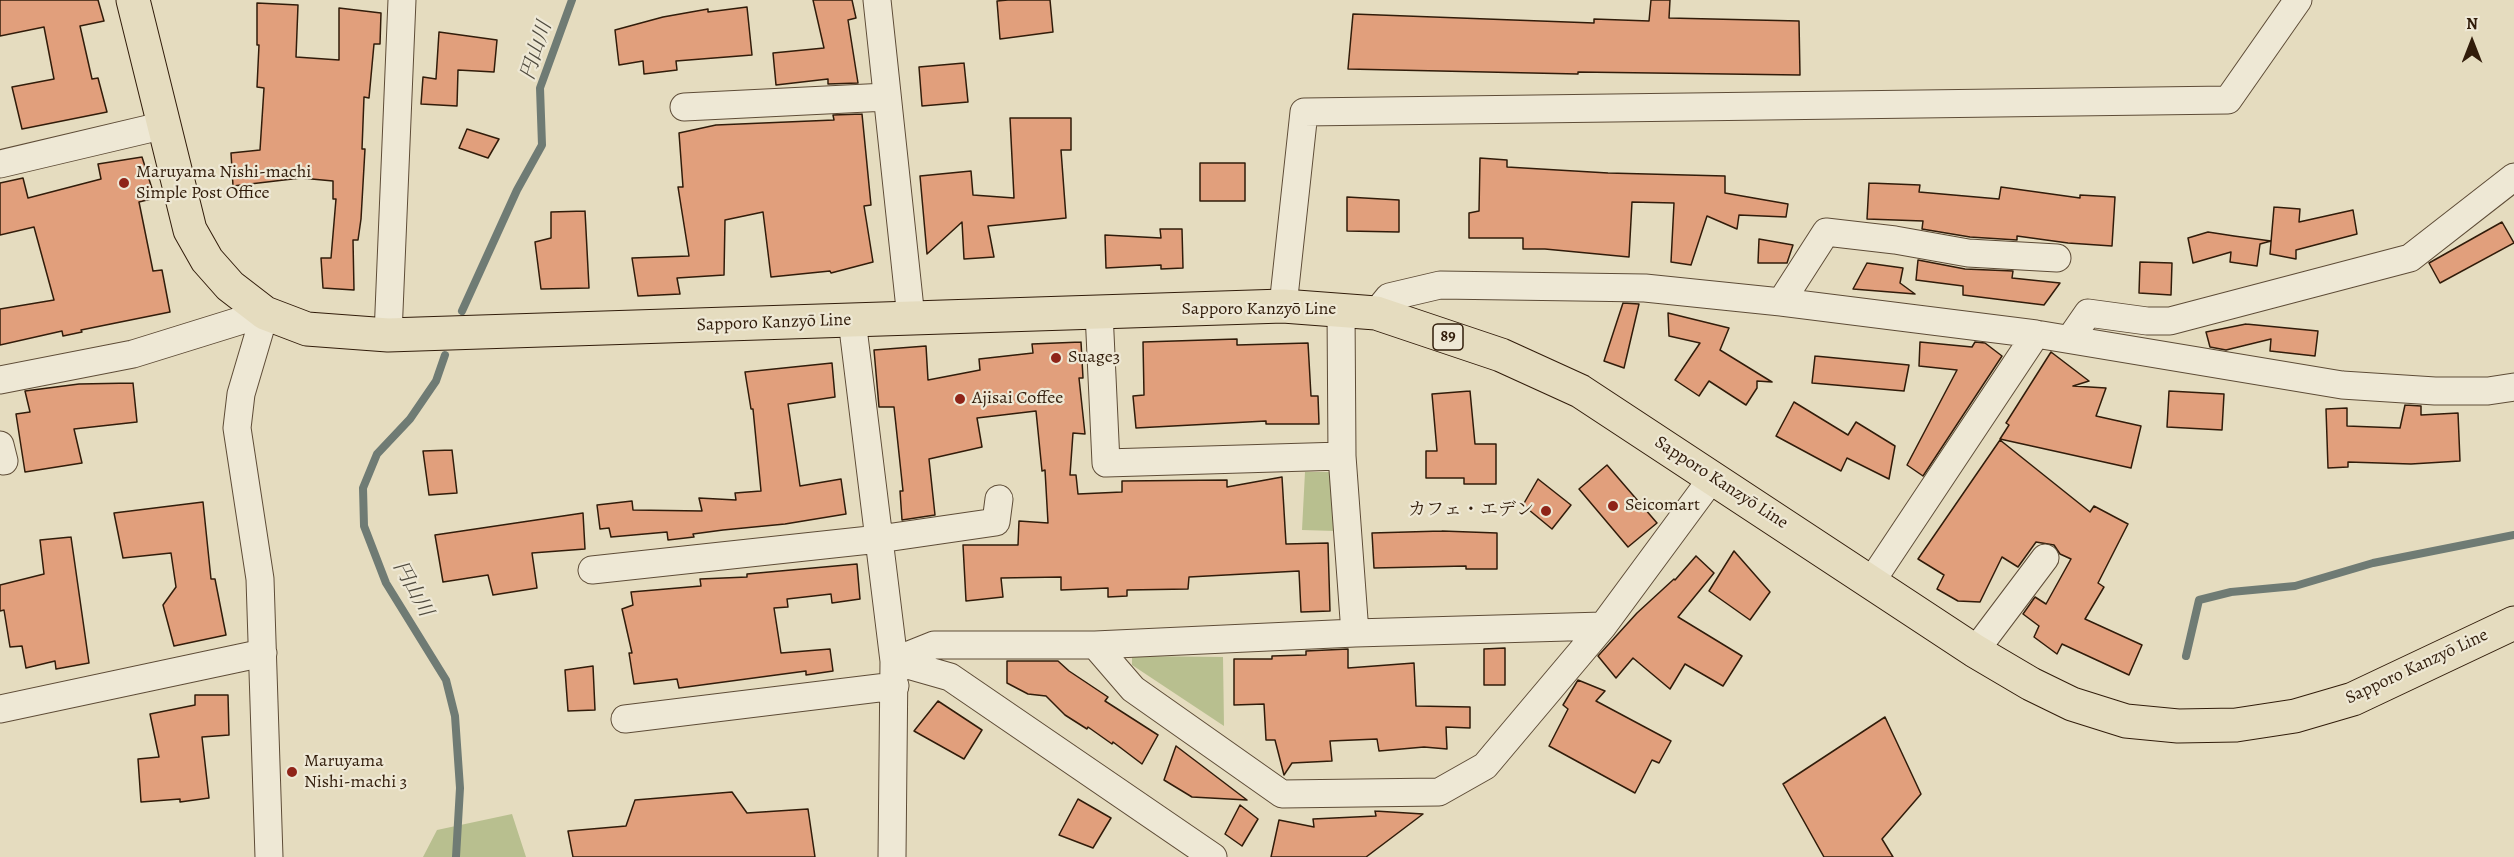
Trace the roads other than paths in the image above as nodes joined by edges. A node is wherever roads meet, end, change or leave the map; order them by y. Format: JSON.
{"nodes":[{"id":1,"x":133,"y":0,"type":"edge"},
{"id":2,"x":402,"y":0,"type":"edge"},
{"id":3,"x":877,"y":0,"type":"edge"},
{"id":4,"x":2298,"y":0,"type":"edge"},
{"id":5,"x":887,"y":98,"type":"junction"},
{"id":6,"x":684,"y":108,"type":"dead end"},
{"id":7,"x":165,"y":125,"type":"junction"},
{"id":8,"x":0,"y":164,"type":"edge"},
{"id":9,"x":2514,"y":177,"type":"edge"},
{"id":10,"x":2057,"y":258,"type":"dead end"},
{"id":11,"x":1780,"y":302,"type":"junction"},
{"id":12,"x":1283,"y":306,"type":"junction"},
{"id":13,"x":1341,"y":309,"type":"junction"},
{"id":14,"x":1099,"y":312,"type":"junction"},
{"id":15,"x":265,"y":313,"type":"junction"},
{"id":16,"x":1376,"y":313,"type":"junction"},
{"id":17,"x":911,"y":318,"type":"junction"},
{"id":18,"x":852,"y":320,"type":"junction"},
{"id":19,"x":2036,"y":334,"type":"junction"},
{"id":20,"x":388,"y":335,"type":"junction"},
{"id":21,"x":2070,"y":339,"type":"junction"},
{"id":22,"x":0,"y":380,"type":"edge"},
{"id":23,"x":2514,"y":387,"type":"edge"},
{"id":24,"x":1342,"y":456,"type":"junction"},
{"id":25,"x":1713,"y":477,"type":"junction"},
{"id":26,"x":999,"y":499,"type":"dead end"},
{"id":27,"x":879,"y":539,"type":"junction"},
{"id":28,"x":2045,"y":558,"type":"dead end"},
{"id":29,"x":592,"y":570,"type":"dead end"},
{"id":30,"x":1871,"y":582,"type":"junction"},
{"id":31,"x":2514,"y":623,"type":"edge"},
{"id":32,"x":1603,"y":626,"type":"junction"},
{"id":33,"x":1355,"y":633,"type":"junction"},
{"id":34,"x":1095,"y":645,"type":"junction"},
{"id":35,"x":1975,"y":651,"type":"junction"},
{"id":36,"x":263,"y":653,"type":"junction"},
{"id":37,"x":895,"y":674,"type":"junction"},
{"id":38,"x":0,"y":709,"type":"edge"},
{"id":39,"x":625,"y":719,"type":"dead end"},
{"id":40,"x":269,"y":857,"type":"edge"},
{"id":41,"x":892,"y":857,"type":"edge"},
{"id":42,"x":1213,"y":857,"type":"edge"}],
"edges":[{"from":1,"to":7,"type":"main road","name":"Sapporo Kanzyō Line","number":"89"},
{"from":2,"to":20,"type":"street"},
{"from":3,"to":5,"type":"street"},
{"from":4,"to":12,"type":"street"},
{"from":5,"to":6,"type":"street"},
{"from":5,"to":17,"type":"street"},
{"from":7,"to":8,"type":"street"},
{"from":7,"to":15,"type":"main road","name":"Sapporo Kanzyō Line","number":"89"},
{"from":9,"to":21,"type":"street"},
{"from":10,"to":11,"type":"street"},
{"from":11,"to":16,"type":"street"},
{"from":11,"to":19,"type":"street"},
{"from":12,"to":13,"type":"main road","name":"Sapporo Kanzyō Line","number":"89"},
{"from":12,"to":14,"type":"main road","name":"Sapporo Kanzyō Line","number":"89"},
{"from":13,"to":16,"type":"main road","name":"Sapporo Kanzyō Line","number":"89"},
{"from":13,"to":24,"type":"street"},
{"from":14,"to":17,"type":"main road","name":"Sapporo Kanzyō Line","number":"89"},
{"from":14,"to":24,"type":"street"},
{"from":15,"to":20,"type":"main road","name":"Sapporo Kanzyō Line","number":"89"},
{"from":15,"to":22,"type":"street"},
{"from":15,"to":36,"type":"street"},
{"from":16,"to":25,"type":"main road","name":"Sapporo Kanzyō Line","number":"89"},
{"from":17,"to":18,"type":"main road","name":"Sapporo Kanzyō Line","number":"89"},
{"from":18,"to":20,"type":"main road","name":"Sapporo Kanzyō Line","number":"89"},
{"from":18,"to":27,"type":"street"},
{"from":19,"to":21,"type":"street"},
{"from":19,"to":30,"type":"street"},
{"from":21,"to":23,"type":"street"},
{"from":24,"to":33,"type":"street"},
{"from":25,"to":30,"type":"main road","name":"Sapporo Kanzyō Line","number":"89"},
{"from":25,"to":32,"type":"street"},
{"from":26,"to":27,"type":"street"},
{"from":27,"to":29,"type":"street"},
{"from":27,"to":37,"type":"street"},
{"from":28,"to":35,"type":"street"},
{"from":30,"to":35,"type":"main road","name":"Sapporo Kanzyō Line","number":"89"},
{"from":31,"to":35,"type":"main road","name":"Sapporo Kanzyō Line","number":"89"},
{"from":32,"to":33,"type":"street"},
{"from":32,"to":34,"type":"street"},
{"from":33,"to":34,"type":"street"},
{"from":34,"to":37,"type":"street"},
{"from":36,"to":38,"type":"street"},
{"from":36,"to":40,"type":"street"},
{"from":37,"to":39,"type":"street"},
{"from":37,"to":41,"type":"street"},
{"from":37,"to":42,"type":"street"}]}
